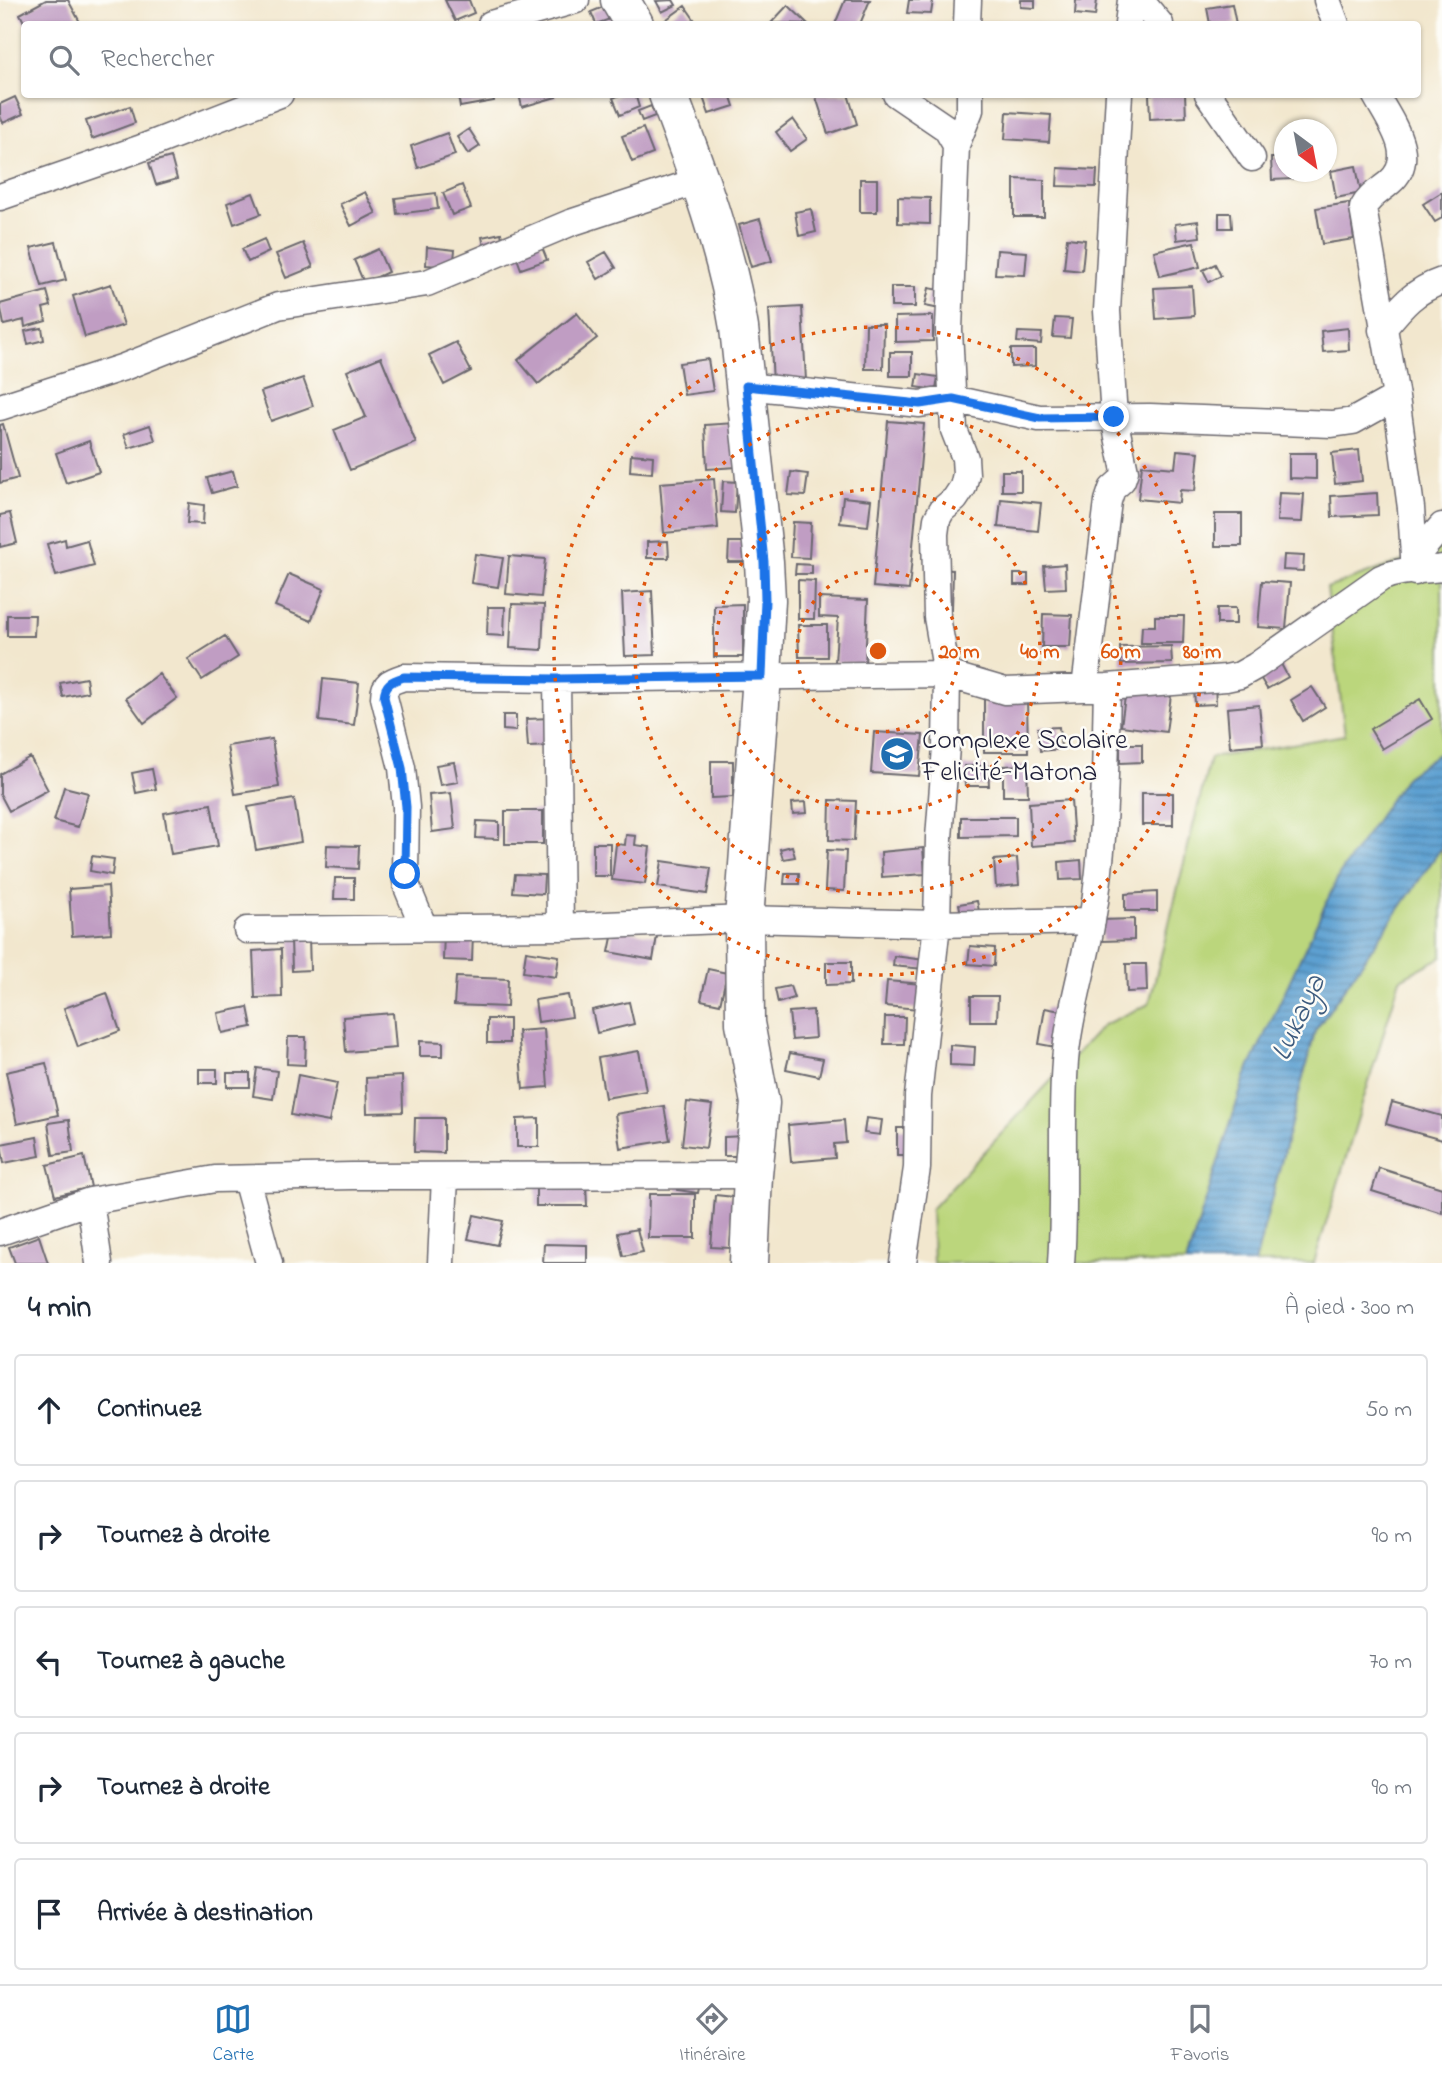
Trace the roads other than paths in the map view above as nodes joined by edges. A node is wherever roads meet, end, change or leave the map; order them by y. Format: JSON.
{"nodes":[{"id":1,"x":576,"y":0,"type":"edge"},
{"id":2,"x":620,"y":0,"type":"edge"},
{"id":3,"x":968,"y":0,"type":"edge"},
{"id":4,"x":1131,"y":0,"type":"edge"},
{"id":5,"x":1140,"y":0,"type":"edge"},
{"id":6,"x":1327,"y":0,"type":"edge"},
{"id":7,"x":502,"y":21,"type":"edge"},
{"id":8,"x":632,"y":21,"type":"edge"},
{"id":9,"x":967,"y":21,"type":"edge"},
{"id":10,"x":1128,"y":21,"type":"edge"},
{"id":11,"x":1158,"y":21,"type":"edge"},
{"id":12,"x":1335,"y":21,"type":"edge"},
{"id":13,"x":270,"y":98,"type":"edge"},
{"id":14,"x":670,"y":98,"type":"edge"},
{"id":15,"x":902,"y":98,"type":"edge"},
{"id":16,"x":970,"y":98,"type":"edge"},
{"id":17,"x":1119,"y":98,"type":"edge"},
{"id":18,"x":1211,"y":98,"type":"edge"},
{"id":19,"x":1377,"y":98,"type":"edge"},
{"id":20,"x":956,"y":145,"type":"junction"},
{"id":21,"x":1252,"y":159,"type":"dead end"},
{"id":22,"x":701,"y":180,"type":"junction"},
{"id":23,"x":0,"y":197,"type":"edge"},
{"id":24,"x":1442,"y":281,"type":"edge"},
{"id":25,"x":1382,"y":330,"type":"junction"},
{"id":26,"x":746,"y":386,"type":"junction"},
{"id":27,"x":1396,"y":397,"type":"junction"},
{"id":28,"x":953,"y":399,"type":"junction"},
{"id":29,"x":0,"y":407,"type":"edge"},
{"id":30,"x":1114,"y":417,"type":"junction"},
{"id":31,"x":1442,"y":526,"type":"edge"},
{"id":32,"x":1415,"y":565,"type":"junction"},
{"id":33,"x":1442,"y":568,"type":"edge"},
{"id":34,"x":947,"y":674,"type":"junction"},
{"id":35,"x":762,"y":676,"type":"junction"},
{"id":36,"x":557,"y":679,"type":"junction"},
{"id":37,"x":1096,"y":687,"type":"junction"},
{"id":38,"x":744,"y":919,"type":"junction"},
{"id":39,"x":1092,"y":921,"type":"junction"},
{"id":40,"x":937,"y":924,"type":"junction"},
{"id":41,"x":560,"y":927,"type":"junction"},
{"id":42,"x":424,"y":928,"type":"junction"},
{"id":43,"x":247,"y":930,"type":"dead end"},
{"id":44,"x":753,"y":1175,"type":"junction"},
{"id":45,"x":445,"y":1177,"type":"junction"},
{"id":46,"x":246,"y":1179,"type":"junction"},
{"id":47,"x":90,"y":1201,"type":"junction"},
{"id":48,"x":0,"y":1233,"type":"edge"},
{"id":49,"x":99,"y":1263,"type":"edge"},
{"id":50,"x":269,"y":1263,"type":"edge"},
{"id":51,"x":441,"y":1263,"type":"edge"},
{"id":52,"x":749,"y":1263,"type":"edge"},
{"id":53,"x":903,"y":1263,"type":"edge"},
{"id":54,"x":1061,"y":1263,"type":"edge"}],
"edges":[{"from":1,"to":7,"type":"street"},
{"from":2,"to":8,"type":"street"},
{"from":3,"to":9,"type":"street"},
{"from":4,"to":10,"type":"street"},
{"from":5,"to":11,"type":"street"},
{"from":6,"to":12,"type":"street"},
{"from":13,"to":23,"type":"street"},
{"from":14,"to":22,"type":"street"},
{"from":15,"to":20,"type":"street"},
{"from":16,"to":20,"type":"street"},
{"from":17,"to":30,"type":"street"},
{"from":18,"to":21,"type":"street"},
{"from":19,"to":25,"type":"street"},
{"from":20,"to":28,"type":"street"},
{"from":22,"to":26,"type":"street"},
{"from":22,"to":29,"type":"street"},
{"from":24,"to":25,"type":"street"},
{"from":25,"to":27,"type":"street"},
{"from":26,"to":28,"type":"street"},
{"from":26,"to":35,"type":"street"},
{"from":27,"to":30,"type":"street"},
{"from":27,"to":32,"type":"street"},
{"from":28,"to":30,"type":"street"},
{"from":28,"to":34,"type":"street"},
{"from":30,"to":37,"type":"street"},
{"from":31,"to":32,"type":"street"},
{"from":32,"to":33,"type":"street"},
{"from":32,"to":37,"type":"street"},
{"from":34,"to":35,"type":"street"},
{"from":34,"to":37,"type":"street"},
{"from":34,"to":40,"type":"street"},
{"from":35,"to":36,"type":"street"},
{"from":35,"to":38,"type":"street"},
{"from":36,"to":41,"type":"street"},
{"from":36,"to":42,"type":"street"},
{"from":37,"to":39,"type":"street"},
{"from":38,"to":40,"type":"street"},
{"from":38,"to":41,"type":"street"},
{"from":38,"to":44,"type":"street"},
{"from":39,"to":40,"type":"street"},
{"from":39,"to":54,"type":"street"},
{"from":40,"to":53,"type":"street"},
{"from":41,"to":42,"type":"street"},
{"from":42,"to":43,"type":"street"},
{"from":44,"to":45,"type":"street"},
{"from":44,"to":52,"type":"street"},
{"from":45,"to":46,"type":"street"},
{"from":45,"to":51,"type":"street"},
{"from":46,"to":47,"type":"street"},
{"from":46,"to":50,"type":"street"},
{"from":47,"to":48,"type":"street"},
{"from":47,"to":49,"type":"street"}]}
